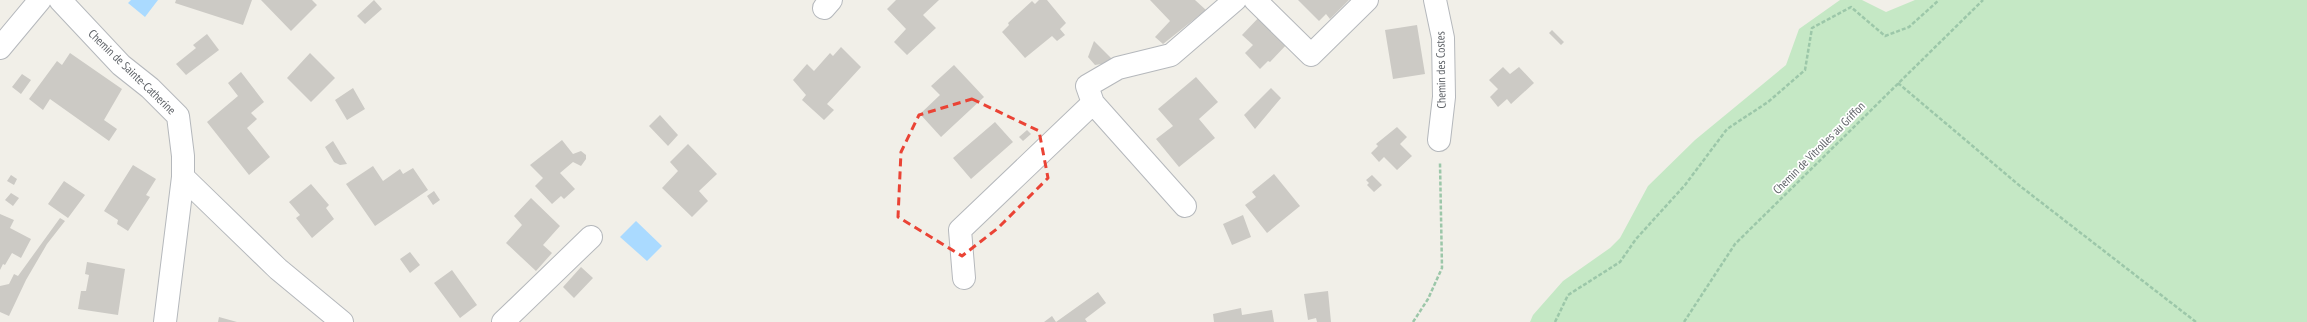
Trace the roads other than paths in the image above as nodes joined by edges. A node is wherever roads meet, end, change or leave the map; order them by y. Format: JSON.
{"nodes":[{"id":1,"x":40,"y":0,"type":"edge"},
{"id":2,"x":60,"y":0,"type":"edge"},
{"id":3,"x":1235,"y":0,"type":"edge"},
{"id":4,"x":1255,"y":0,"type":"edge"},
{"id":5,"x":1367,"y":0,"type":"edge"},
{"id":6,"x":1435,"y":0,"type":"edge"},
{"id":7,"x":0,"y":48,"type":"edge"},
{"id":8,"x":1093,"y":103,"type":"junction"},
{"id":9,"x":1439,"y":140,"type":"road end"},
{"id":10,"x":183,"y":177,"type":"junction"},
{"id":11,"x":1185,"y":206,"type":"dead end"},
{"id":12,"x":591,"y":237,"type":"dead end"},
{"id":13,"x":964,"y":278,"type":"dead end"},
{"id":14,"x":165,"y":322,"type":"edge"},
{"id":15,"x":342,"y":322,"type":"edge"},
{"id":16,"x":502,"y":322,"type":"edge"}],
"edges":[{"from":1,"to":7,"type":"street"},
{"from":2,"to":10,"type":"street","name":"Chemin de Sainte-Catherine"},
{"from":3,"to":8,"type":"street"},
{"from":4,"to":5,"type":"street"},
{"from":6,"to":9,"type":"street","name":"Chemin des Costes"},
{"from":8,"to":11,"type":"street"},
{"from":8,"to":13,"type":"street"},
{"from":10,"to":14,"type":"street","name":"Chemin de Sainte-Catherine"},
{"from":10,"to":15,"type":"street"},
{"from":12,"to":16,"type":"street"}]}
